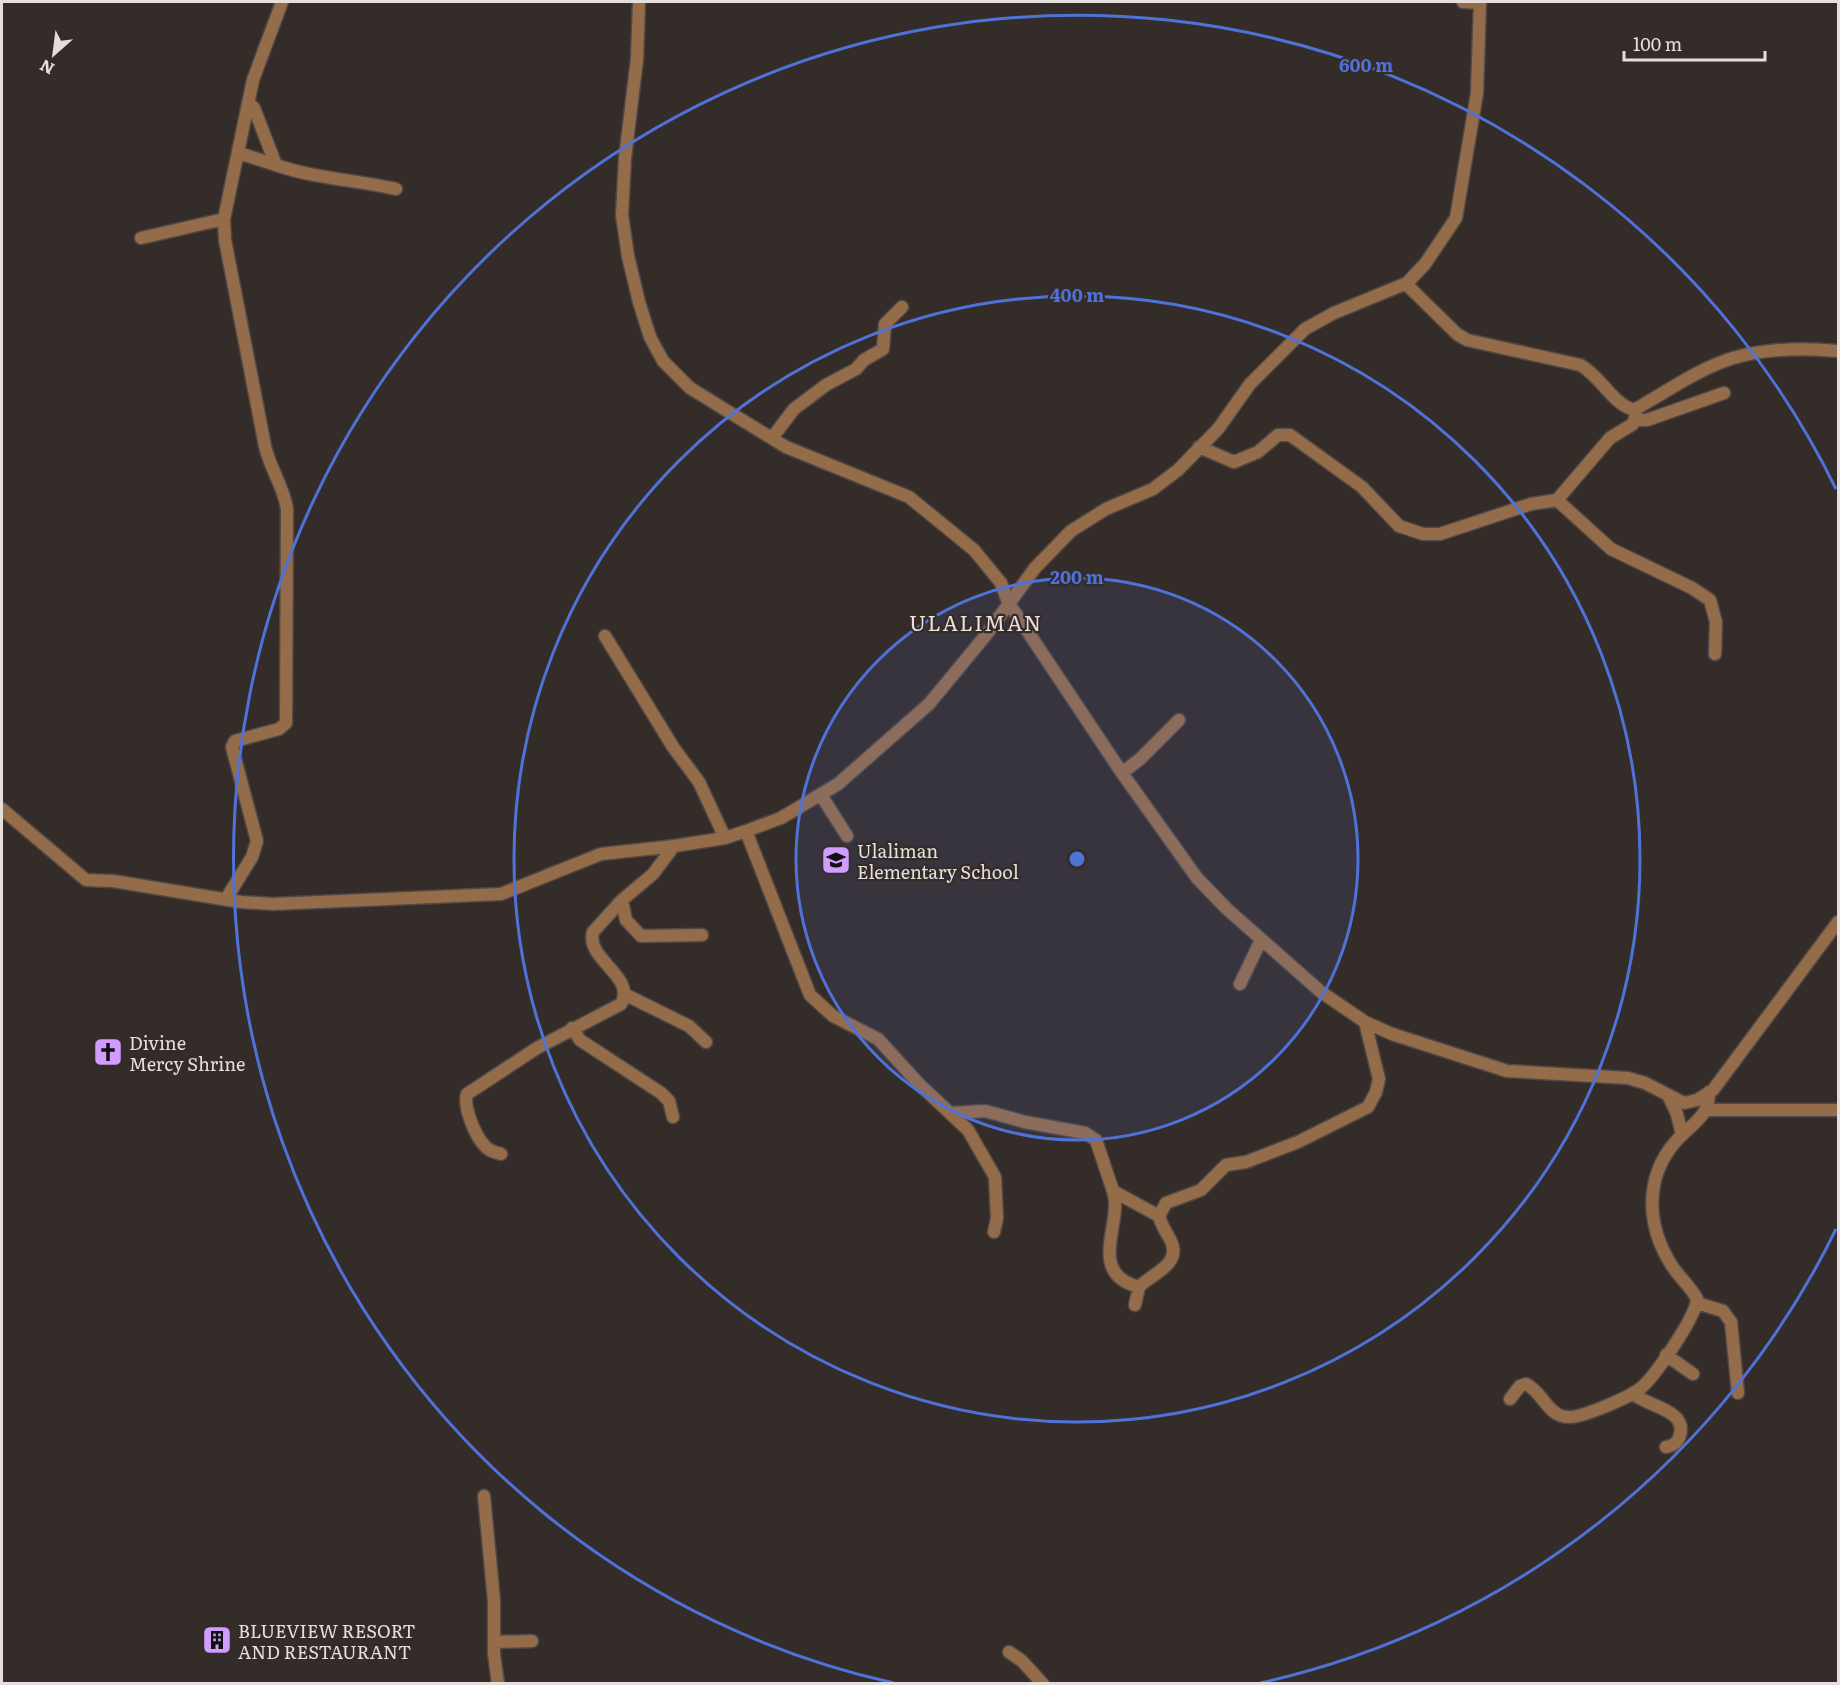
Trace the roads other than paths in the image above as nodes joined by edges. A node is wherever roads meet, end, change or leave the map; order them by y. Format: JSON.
{"nodes":[{"id":1,"x":282,"y":2,"type":"edge"},
{"id":2,"x":639,"y":2,"type":"edge"},
{"id":3,"x":1463,"y":2,"type":"edge"},
{"id":4,"x":1482,"y":4,"type":"edge"},
{"id":5,"x":249,"y":103,"type":"junction"},
{"id":6,"x":239,"y":153,"type":"junction"},
{"id":7,"x":276,"y":165,"type":"junction"},
{"id":8,"x":396,"y":189,"type":"dead end"},
{"id":9,"x":224,"y":219,"type":"junction"},
{"id":10,"x":141,"y":238,"type":"dead end"},
{"id":11,"x":1406,"y":284,"type":"junction"},
{"id":12,"x":902,"y":307,"type":"dead end"},
{"id":13,"x":1839,"y":351,"type":"edge"},
{"id":14,"x":1724,"y":393,"type":"dead end"},
{"id":15,"x":1635,"y":415,"type":"junction"},
{"id":16,"x":772,"y":438,"type":"junction"},
{"id":17,"x":1199,"y":447,"type":"junction"},
{"id":18,"x":1557,"y":500,"type":"junction"},
{"id":19,"x":1008,"y":602,"type":"junction"},
{"id":20,"x":605,"y":636,"type":"dead end"},
{"id":21,"x":1715,"y":654,"type":"dead end"},
{"id":22,"x":1179,"y":720,"type":"dead end"},
{"id":23,"x":1122,"y":772,"type":"junction"},
{"id":24,"x":821,"y":795,"type":"junction"},
{"id":25,"x":2,"y":809,"type":"edge"},
{"id":26,"x":746,"y":831,"type":"junction"},
{"id":27,"x":847,"y":836,"type":"dead end"},
{"id":28,"x":725,"y":838,"type":"junction"},
{"id":29,"x":674,"y":846,"type":"junction"},
{"id":30,"x":226,"y":899,"type":"junction"},
{"id":31,"x":622,"y":900,"type":"junction"},
{"id":32,"x":1839,"y":922,"type":"edge"},
{"id":33,"x":702,"y":935,"type":"dead end"},
{"id":34,"x":1261,"y":940,"type":"junction"},
{"id":35,"x":1240,"y":984,"type":"dead end"},
{"id":36,"x":624,"y":994,"type":"junction"},
{"id":37,"x":1365,"y":1022,"type":"junction"},
{"id":38,"x":572,"y":1028,"type":"junction"},
{"id":39,"x":706,"y":1042,"type":"dead end"},
{"id":40,"x":1709,"y":1092,"type":"junction"},
{"id":41,"x":1669,"y":1096,"type":"junction"},
{"id":42,"x":1707,"y":1110,"type":"junction"},
{"id":43,"x":1839,"y":1110,"type":"edge"},
{"id":44,"x":952,"y":1113,"type":"junction"},
{"id":45,"x":673,"y":1117,"type":"dead end"},
{"id":46,"x":1682,"y":1135,"type":"junction"},
{"id":47,"x":501,"y":1154,"type":"dead end"},
{"id":48,"x":1113,"y":1191,"type":"junction"},
{"id":49,"x":1159,"y":1216,"type":"junction"},
{"id":50,"x":994,"y":1232,"type":"dead end"},
{"id":51,"x":1139,"y":1287,"type":"junction"},
{"id":52,"x":1697,"y":1303,"type":"junction"},
{"id":53,"x":1135,"y":1305,"type":"dead end"},
{"id":54,"x":1666,"y":1356,"type":"junction"},
{"id":55,"x":1693,"y":1374,"type":"dead end"},
{"id":56,"x":1634,"y":1393,"type":"junction"},
{"id":57,"x":1738,"y":1393,"type":"dead end"},
{"id":58,"x":1510,"y":1399,"type":"dead end"},
{"id":59,"x":1666,"y":1447,"type":"dead end"},
{"id":60,"x":484,"y":1496,"type":"dead end"},
{"id":61,"x":532,"y":1641,"type":"dead end"},
{"id":62,"x":494,"y":1642,"type":"junction"},
{"id":63,"x":1009,"y":1652,"type":"dead end"},
{"id":64,"x":498,"y":1683,"type":"edge"},
{"id":65,"x":1043,"y":1683,"type":"edge"}],
"edges":[{"from":1,"to":5,"type":"street"},
{"from":2,"to":16,"type":"street"},
{"from":3,"to":4,"type":"street"},
{"from":4,"to":11,"type":"street"},
{"from":5,"to":6,"type":"street"},
{"from":5,"to":7,"type":"street"},
{"from":6,"to":7,"type":"street"},
{"from":6,"to":9,"type":"street"},
{"from":7,"to":8,"type":"street"},
{"from":9,"to":10,"type":"street"},
{"from":9,"to":30,"type":"street"},
{"from":11,"to":15,"type":"street"},
{"from":11,"to":17,"type":"street"},
{"from":12,"to":16,"type":"street"},
{"from":13,"to":15,"type":"street"},
{"from":14,"to":15,"type":"street"},
{"from":15,"to":18,"type":"street"},
{"from":16,"to":19,"type":"street"},
{"from":17,"to":18,"type":"street"},
{"from":17,"to":19,"type":"street"},
{"from":18,"to":21,"type":"street"},
{"from":19,"to":23,"type":"street"},
{"from":19,"to":24,"type":"street"},
{"from":20,"to":28,"type":"street"},
{"from":22,"to":23,"type":"street"},
{"from":23,"to":34,"type":"street"},
{"from":24,"to":26,"type":"street"},
{"from":24,"to":27,"type":"street"},
{"from":25,"to":30,"type":"street"},
{"from":26,"to":28,"type":"street"},
{"from":26,"to":44,"type":"street"},
{"from":28,"to":29,"type":"street"},
{"from":29,"to":30,"type":"street"},
{"from":29,"to":31,"type":"street"},
{"from":31,"to":33,"type":"street"},
{"from":31,"to":36,"type":"street"},
{"from":32,"to":40,"type":"street"},
{"from":34,"to":35,"type":"street"},
{"from":34,"to":37,"type":"street"},
{"from":36,"to":38,"type":"street"},
{"from":36,"to":39,"type":"street"},
{"from":37,"to":41,"type":"street"},
{"from":37,"to":49,"type":"street"},
{"from":38,"to":45,"type":"street"},
{"from":38,"to":47,"type":"street"},
{"from":40,"to":41,"type":"street"},
{"from":40,"to":42,"type":"street"},
{"from":41,"to":46,"type":"street"},
{"from":42,"to":43,"type":"street"},
{"from":42,"to":46,"type":"street"},
{"from":44,"to":48,"type":"street"},
{"from":44,"to":50,"type":"street"},
{"from":46,"to":52,"type":"street"},
{"from":48,"to":49,"type":"street"},
{"from":48,"to":51,"type":"street"},
{"from":49,"to":51,"type":"street"},
{"from":51,"to":53,"type":"street"},
{"from":52,"to":54,"type":"street"},
{"from":52,"to":57,"type":"street"},
{"from":54,"to":55,"type":"street"},
{"from":54,"to":56,"type":"street"},
{"from":56,"to":58,"type":"street"},
{"from":56,"to":59,"type":"street"},
{"from":60,"to":62,"type":"street"},
{"from":61,"to":62,"type":"street"},
{"from":62,"to":64,"type":"street"},
{"from":63,"to":65,"type":"street"}]}
